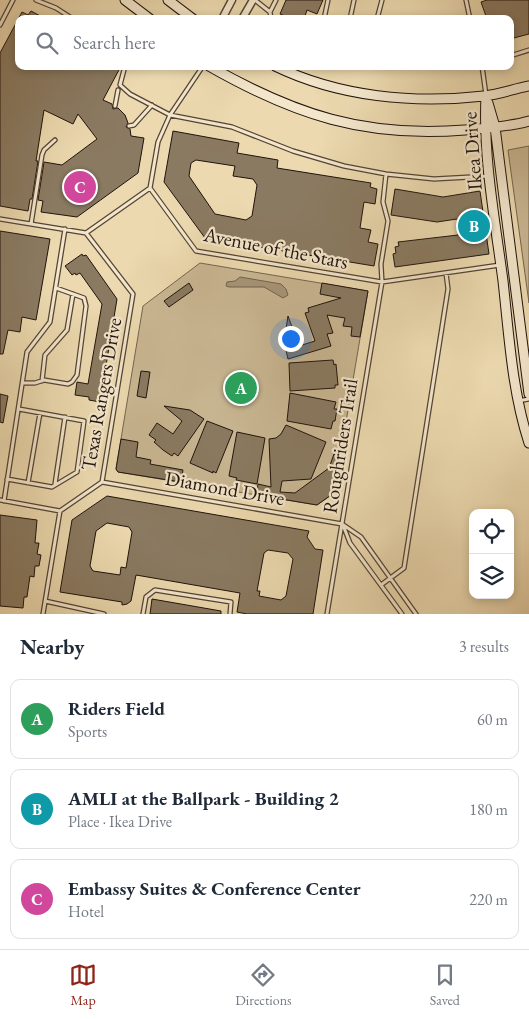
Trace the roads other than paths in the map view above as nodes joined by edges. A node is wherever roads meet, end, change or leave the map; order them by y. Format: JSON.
{"nodes":[{"id":1,"x":13,"y":0,"type":"edge"},
{"id":2,"x":36,"y":0,"type":"edge"},
{"id":3,"x":125,"y":0,"type":"edge"},
{"id":4,"x":168,"y":0,"type":"edge"},
{"id":5,"x":232,"y":0,"type":"edge"},
{"id":6,"x":254,"y":0,"type":"edge"},
{"id":7,"x":276,"y":0,"type":"edge"},
{"id":8,"x":328,"y":0,"type":"edge"},
{"id":9,"x":354,"y":0,"type":"edge"},
{"id":10,"x":382,"y":0,"type":"edge"},
{"id":11,"x":466,"y":0,"type":"edge"},
{"id":12,"x":270,"y":12,"type":"junction"},
{"id":13,"x":67,"y":15,"type":"edge"},
{"id":14,"x":145,"y":15,"type":"edge"},
{"id":15,"x":188,"y":15,"type":"edge"},
{"id":16,"x":224,"y":15,"type":"edge"},
{"id":17,"x":245,"y":15,"type":"edge"},
{"id":18,"x":270,"y":15,"type":"edge"},
{"id":19,"x":325,"y":15,"type":"edge"},
{"id":20,"x":351,"y":15,"type":"edge"},
{"id":21,"x":378,"y":15,"type":"edge"},
{"id":22,"x":469,"y":15,"type":"edge"},
{"id":23,"x":0,"y":25,"type":"edge"},
{"id":24,"x":529,"y":50,"type":"edge"},
{"id":25,"x":514,"y":55,"type":"edge"},
{"id":26,"x":124,"y":70,"type":"edge"},
{"id":27,"x":199,"y":70,"type":"edge"},
{"id":28,"x":217,"y":70,"type":"edge"},
{"id":29,"x":285,"y":70,"type":"edge"},
{"id":30,"x":483,"y":70,"type":"edge"},
{"id":31,"x":529,"y":86,"type":"edge"},
{"id":32,"x":118,"y":90,"type":"dead end"},
{"id":33,"x":486,"y":96,"type":"junction"},
{"id":34,"x":152,"y":105,"type":"junction"},
{"id":35,"x":115,"y":106,"type":"dead end"},
{"id":36,"x":170,"y":115,"type":"junction"},
{"id":37,"x":529,"y":122,"type":"edge"},
{"id":38,"x":129,"y":126,"type":"dead end"},
{"id":39,"x":495,"y":127,"type":"junction"},
{"id":40,"x":484,"y":128,"type":"junction"},
{"id":41,"x":55,"y":140,"type":"dead end"},
{"id":42,"x":386,"y":174,"type":"junction"},
{"id":43,"x":490,"y":176,"type":"junction"},
{"id":44,"x":150,"y":188,"type":"junction"},
{"id":45,"x":0,"y":219,"type":"edge"},
{"id":46,"x":31,"y":224,"type":"junction"},
{"id":47,"x":65,"y":229,"type":"junction"},
{"id":48,"x":86,"y":232,"type":"junction"},
{"id":49,"x":514,"y":264,"type":"junction"},
{"id":50,"x":501,"y":265,"type":"junction"},
{"id":51,"x":446,"y":273,"type":"junction"},
{"id":52,"x":382,"y":282,"type":"junction"},
{"id":53,"x":55,"y":288,"type":"junction"},
{"id":54,"x":73,"y":294,"type":"junction"},
{"id":55,"x":42,"y":381,"type":"junction"},
{"id":56,"x":23,"y":383,"type":"junction"},
{"id":57,"x":529,"y":389,"type":"edge"},
{"id":58,"x":529,"y":394,"type":"edge"},
{"id":59,"x":517,"y":396,"type":"junction"},
{"id":60,"x":529,"y":399,"type":"edge"},
{"id":61,"x":19,"y":409,"type":"junction"},
{"id":62,"x":40,"y":413,"type":"junction"},
{"id":63,"x":65,"y":417,"type":"junction"},
{"id":64,"x":529,"y":443,"type":"edge"},
{"id":65,"x":8,"y":479,"type":"junction"},
{"id":66,"x":102,"y":482,"type":"junction"},
{"id":67,"x":28,"y":483,"type":"junction"},
{"id":68,"x":55,"y":485,"type":"junction"},
{"id":69,"x":2,"y":501,"type":"edge"},
{"id":70,"x":60,"y":511,"type":"junction"},
{"id":71,"x":342,"y":524,"type":"junction"},
{"id":72,"x":390,"y":578,"type":"junction"},
{"id":73,"x":381,"y":585,"type":"junction"},
{"id":74,"x":45,"y":601,"type":"junction"},
{"id":75,"x":43,"y":614,"type":"edge"},
{"id":76,"x":104,"y":614,"type":"edge"},
{"id":77,"x":142,"y":614,"type":"edge"},
{"id":78,"x":230,"y":614,"type":"edge"},
{"id":79,"x":327,"y":614,"type":"edge"},
{"id":80,"x":402,"y":614,"type":"edge"},
{"id":81,"x":416,"y":614,"type":"edge"}],
"edges":[{"from":1,"to":23,"type":"lane"},
{"from":2,"to":13,"type":"lane"},
{"from":3,"to":14,"type":"street"},
{"from":4,"to":15,"type":"street"},
{"from":5,"to":16,"type":"street"},
{"from":6,"to":12,"type":"lane"},
{"from":6,"to":17,"type":"street"},
{"from":7,"to":12,"type":"lane"},
{"from":8,"to":19,"type":"lane"},
{"from":9,"to":20,"type":"lane"},
{"from":10,"to":21,"type":"lane"},
{"from":11,"to":22,"type":"lane"},
{"from":12,"to":18,"type":"lane"},
{"from":24,"to":25,"type":"lane"},
{"from":26,"to":34,"type":"lane"},
{"from":27,"to":36,"type":"lane"},
{"from":28,"to":40,"type":"street"},
{"from":29,"to":33,"type":"street"},
{"from":30,"to":33,"type":"lane"},
{"from":31,"to":33,"type":"street"},
{"from":32,"to":35,"type":"lane"},
{"from":33,"to":39,"type":"street","name":"Ikea Drive"},
{"from":33,"to":40,"type":"street","name":"Ikea Drive"},
{"from":34,"to":36,"type":"lane"},
{"from":34,"to":38,"type":"lane"},
{"from":36,"to":42,"type":"lane"},
{"from":36,"to":44,"type":"lane"},
{"from":37,"to":39,"type":"street"},
{"from":39,"to":40,"type":"street"},
{"from":39,"to":49,"type":"street","name":"Ikea Drive"},
{"from":40,"to":43,"type":"street","name":"Ikea Drive"},
{"from":41,"to":46,"type":"lane"},
{"from":42,"to":43,"type":"lane"},
{"from":42,"to":52,"type":"lane","name":"Roughriders Trail"},
{"from":43,"to":50,"type":"street","name":"Ikea Drive"},
{"from":44,"to":48,"type":"lane"},
{"from":44,"to":52,"type":"lane","name":"Avenue of the Stars"},
{"from":45,"to":46,"type":"lane"},
{"from":46,"to":47,"type":"lane"},
{"from":47,"to":48,"type":"lane"},
{"from":47,"to":53,"type":"lane"},
{"from":48,"to":66,"type":"lane","name":"Texas Rangers Drive"},
{"from":49,"to":50,"type":"street"},
{"from":49,"to":57,"type":"street","name":"Ikea Drive"},
{"from":50,"to":51,"type":"lane","name":"Avenue of the Stars"},
{"from":50,"to":59,"type":"street","name":"Ikea Drive"},
{"from":51,"to":52,"type":"lane","name":"Avenue of the Stars"},
{"from":51,"to":72,"type":"lane"},
{"from":52,"to":71,"type":"lane","name":"Roughriders Trail"},
{"from":53,"to":54,"type":"lane"},
{"from":53,"to":56,"type":"lane"},
{"from":54,"to":55,"type":"lane"},
{"from":54,"to":55,"type":"lane"},
{"from":55,"to":56,"type":"lane"},
{"from":56,"to":61,"type":"lane"},
{"from":57,"to":58,"type":"street","name":"Ikea Drive"},
{"from":57,"to":59,"type":"lane"},
{"from":59,"to":60,"type":"lane"},
{"from":59,"to":64,"type":"street","name":"Ikea Drive"},
{"from":61,"to":62,"type":"lane"},
{"from":61,"to":65,"type":"lane"},
{"from":62,"to":63,"type":"lane"},
{"from":62,"to":67,"type":"lane"},
{"from":63,"to":68,"type":"lane"},
{"from":63,"to":68,"type":"lane"},
{"from":65,"to":67,"type":"lane"},
{"from":65,"to":69,"type":"lane"},
{"from":66,"to":70,"type":"lane","name":"Texas Rangers Drive"},
{"from":66,"to":71,"type":"lane","name":"Diamond Drive"},
{"from":67,"to":68,"type":"lane"},
{"from":69,"to":70,"type":"lane"},
{"from":70,"to":74,"type":"lane"},
{"from":71,"to":72,"type":"lane"},
{"from":71,"to":73,"type":"lane"},
{"from":71,"to":79,"type":"lane","name":"Roughriders Trail"},
{"from":72,"to":73,"type":"lane"},
{"from":72,"to":81,"type":"lane"},
{"from":73,"to":80,"type":"lane"},
{"from":74,"to":75,"type":"lane"},
{"from":74,"to":76,"type":"lane"},
{"from":77,"to":78,"type":"lane"}]}
